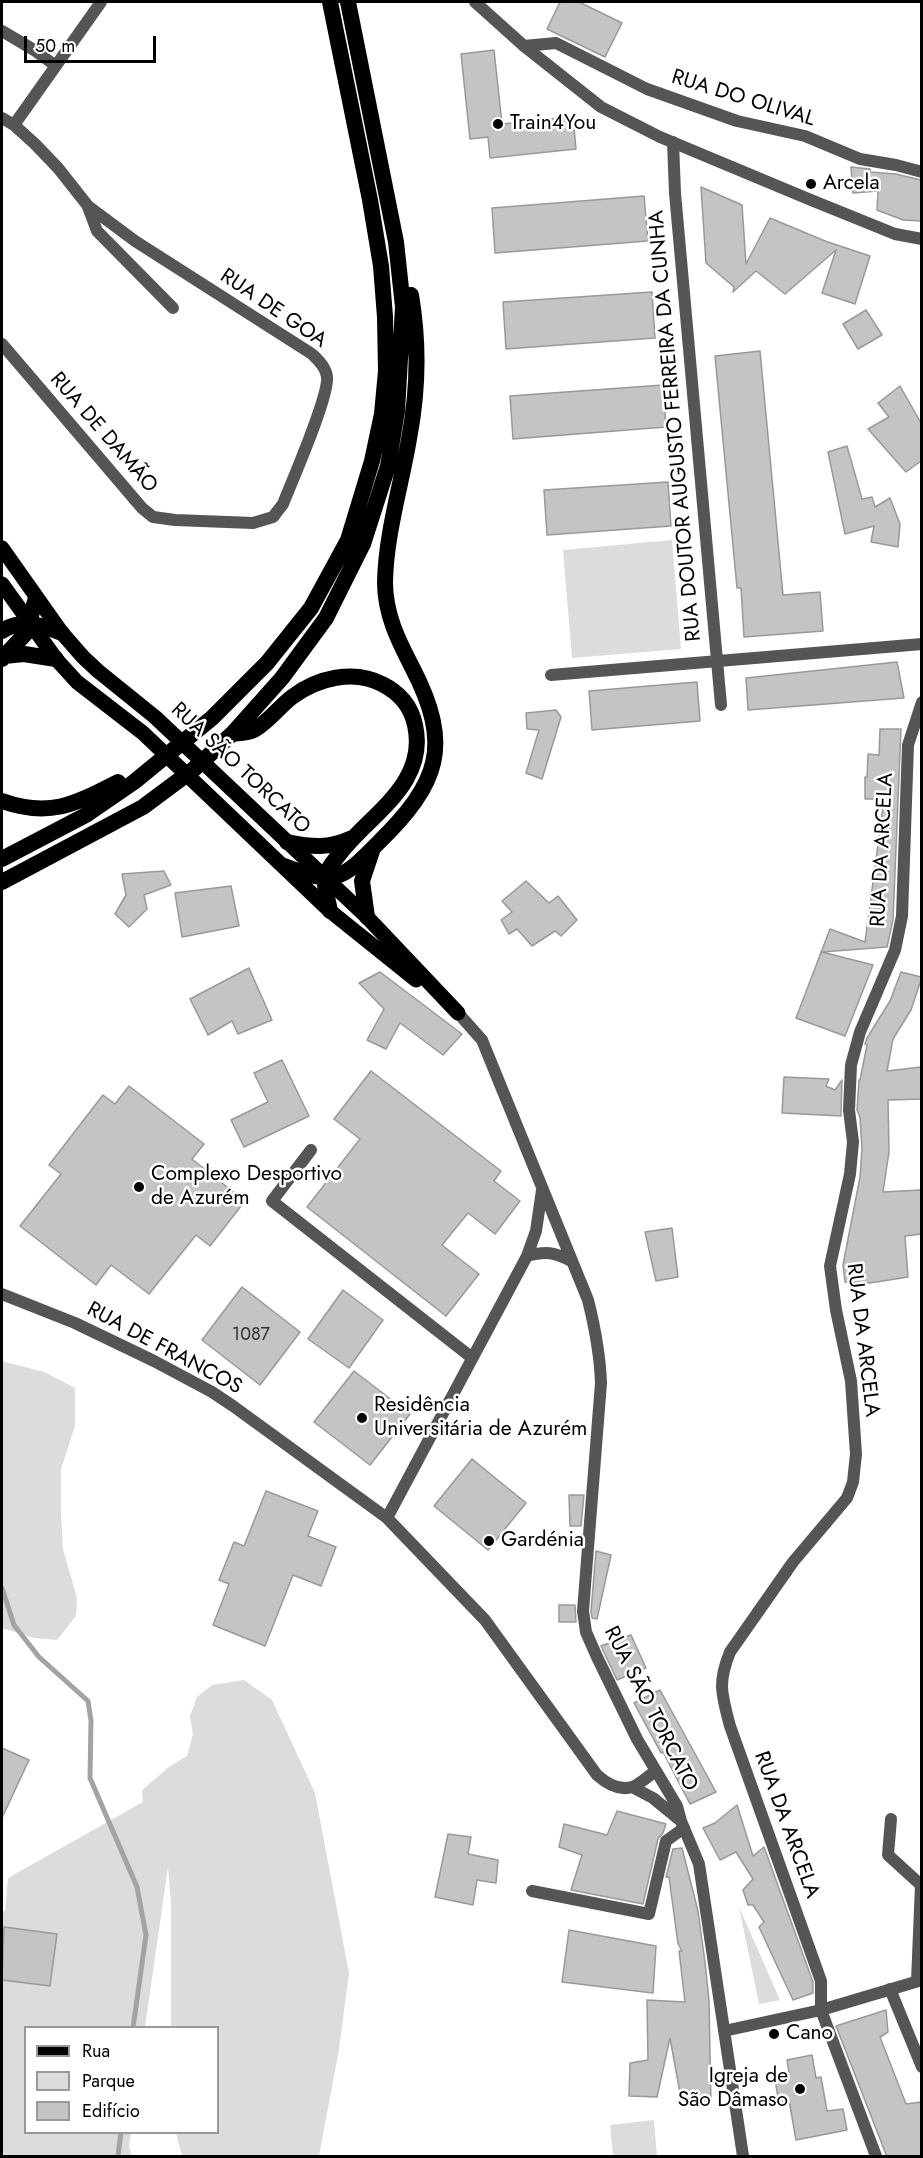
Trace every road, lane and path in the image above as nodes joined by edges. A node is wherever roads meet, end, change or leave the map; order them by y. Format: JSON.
{"nodes":[{"id":1,"x":101,"y":2,"type":"edge"},
{"id":2,"x":330,"y":2,"type":"edge"},
{"id":3,"x":348,"y":2,"type":"edge"},
{"id":4,"x":475,"y":2,"type":"edge"},
{"id":5,"x":2,"y":31,"type":"edge"},
{"id":6,"x":524,"y":46,"type":"junction"},
{"id":7,"x":56,"y":66,"type":"junction"},
{"id":8,"x":2,"y":118,"type":"edge"},
{"id":9,"x":14,"y":125,"type":"junction"},
{"id":10,"x":673,"y":142,"type":"junction"},
{"id":11,"x":921,"y":172,"type":"edge"},
{"id":12,"x":88,"y":206,"type":"junction"},
{"id":13,"x":921,"y":239,"type":"edge"},
{"id":14,"x":396,"y":242,"type":"junction"},
{"id":15,"x":173,"y":308,"type":"dead end"},
{"id":16,"x":2,"y":344,"type":"edge"},
{"id":17,"x":262,"y":522,"type":"joint"},
{"id":18,"x":2,"y":548,"type":"edge"},
{"id":19,"x":2,"y":584,"type":"edge"},
{"id":20,"x":36,"y":598,"type":"junction"},
{"id":21,"x":29,"y":622,"type":"junction"},
{"id":22,"x":2,"y":631,"type":"edge"},
{"id":23,"x":62,"y":633,"type":"junction"},
{"id":24,"x":921,"y":644,"type":"edge"},
{"id":25,"x":3,"y":657,"type":"edge"},
{"id":26,"x":56,"y":659,"type":"junction"},
{"id":27,"x":717,"y":662,"type":"junction"},
{"id":28,"x":551,"y":675,"type":"dead end"},
{"id":29,"x":921,"y":702,"type":"edge"},
{"id":30,"x":721,"y":705,"type":"dead end"},
{"id":31,"x":232,"y":734,"type":"junction"},
{"id":32,"x":134,"y":782,"type":"junction"},
{"id":33,"x":2,"y":801,"type":"edge"},
{"id":34,"x":353,"y":838,"type":"junction"},
{"id":35,"x":287,"y":842,"type":"junction"},
{"id":36,"x":373,"y":848,"type":"junction"},
{"id":37,"x":2,"y":859,"type":"edge"},
{"id":38,"x":284,"y":866,"type":"junction"},
{"id":39,"x":325,"y":879,"type":"junction"},
{"id":40,"x":2,"y":882,"type":"edge"},
{"id":41,"x":330,"y":911,"type":"junction"},
{"id":42,"x":367,"y":917,"type":"junction"},
{"id":43,"x":458,"y":1013,"type":"junction"},
{"id":44,"x":311,"y":1150,"type":"dead end"},
{"id":45,"x":542,"y":1189,"type":"junction"},
{"id":46,"x":527,"y":1256,"type":"junction"},
{"id":47,"x":571,"y":1262,"type":"junction"},
{"id":48,"x":2,"y":1294,"type":"edge"},
{"id":49,"x":471,"y":1357,"type":"junction"},
{"id":50,"x":387,"y":1518,"type":"junction"},
{"id":51,"x":656,"y":1771,"type":"junction"},
{"id":52,"x":632,"y":1787,"type":"junction"},
{"id":53,"x":891,"y":1819,"type":"dead end"},
{"id":54,"x":682,"y":1825,"type":"junction"},
{"id":55,"x":532,"y":1891,"type":"dead end"},
{"id":56,"x":919,"y":1981,"type":"edge"},
{"id":57,"x":890,"y":1989,"type":"junction"},
{"id":58,"x":821,"y":2010,"type":"junction"},
{"id":59,"x":724,"y":2031,"type":"junction"},
{"id":60,"x":921,"y":2067,"type":"edge"},
{"id":61,"x":743,"y":2157,"type":"edge"},
{"id":62,"x":876,"y":2157,"type":"edge"}],
"edges":[{"from":1,"to":7,"type":"street"},
{"from":2,"to":32,"type":"highway"},
{"from":3,"to":14,"type":"highway"},
{"from":4,"to":6,"type":"street"},
{"from":5,"to":7,"type":"street"},
{"from":6,"to":10,"type":"street"},
{"from":6,"to":11,"type":"street","name":"RUA DO OLIVAL"},
{"from":7,"to":9,"type":"street"},
{"from":8,"to":9,"type":"street","name":"RUA DE GOA"},
{"from":9,"to":12,"type":"street","name":"RUA DE GOA"},
{"from":10,"to":13,"type":"street"},
{"from":10,"to":27,"type":"street","name":"RUA DOUTOR AUGUSTO FERREIRA DA CUNHA"},
{"from":12,"to":15,"type":"street","name":"RUA DE GOA"},
{"from":12,"to":17,"type":"street","name":"RUA DE GOA"},
{"from":14,"to":31,"type":"highway"},
{"from":14,"to":36,"type":"highway"},
{"from":16,"to":17,"type":"street","name":"RUA DE DAMÃO"},
{"from":18,"to":20,"type":"main road","name":"RUA SÃO TORCATO"},
{"from":19,"to":21,"type":"main road","name":"RUA SÃO TORCATO"},
{"from":20,"to":21,"type":"highway"},
{"from":20,"to":23,"type":"main road","name":"RUA SÃO TORCATO"},
{"from":21,"to":22,"type":"highway"},
{"from":21,"to":23,"type":"highway"},
{"from":21,"to":25,"type":"highway"},
{"from":21,"to":26,"type":"main road","name":"RUA SÃO TORCATO"},
{"from":23,"to":35,"type":"main road","name":"RUA SÃO TORCATO"},
{"from":24,"to":27,"type":"street"},
{"from":25,"to":26,"type":"highway"},
{"from":26,"to":38,"type":"main road","name":"RUA SÃO TORCATO"},
{"from":27,"to":28,"type":"street"},
{"from":27,"to":30,"type":"street","name":"RUA DOUTOR AUGUSTO FERREIRA DA CUNHA"},
{"from":29,"to":58,"type":"street","name":"RUA DA ARCELA"},
{"from":31,"to":34,"type":"highway"},
{"from":31,"to":40,"type":"highway"},
{"from":32,"to":33,"type":"highway"},
{"from":32,"to":37,"type":"highway"},
{"from":34,"to":35,"type":"highway"},
{"from":34,"to":39,"type":"highway"},
{"from":35,"to":39,"type":"main road","name":"RUA SÃO TORCATO"},
{"from":36,"to":39,"type":"highway"},
{"from":36,"to":42,"type":"highway"},
{"from":38,"to":39,"type":"highway"},
{"from":38,"to":41,"type":"main road","name":"RUA SÃO TORCATO"},
{"from":39,"to":41,"type":"highway"},
{"from":39,"to":42,"type":"main road","name":"RUA SÃO TORCATO"},
{"from":41,"to":43,"type":"main road","name":"RUA SÃO TORCATO"},
{"from":42,"to":43,"type":"main road","name":"RUA SÃO TORCATO"},
{"from":43,"to":45,"type":"street","name":"RUA SÃO TORCATO"},
{"from":44,"to":49,"type":"street"},
{"from":45,"to":46,"type":"street"},
{"from":45,"to":47,"type":"street","name":"RUA SÃO TORCATO"},
{"from":46,"to":47,"type":"street"},
{"from":46,"to":49,"type":"street"},
{"from":47,"to":51,"type":"street","name":"RUA SÃO TORCATO"},
{"from":48,"to":50,"type":"street","name":"RUA DE FRANCOS"},
{"from":49,"to":50,"type":"street"},
{"from":50,"to":52,"type":"street","name":"RUA DE FRANCOS"},
{"from":51,"to":52,"type":"street"},
{"from":51,"to":54,"type":"street","name":"RUA SÃO TORCATO"},
{"from":52,"to":54,"type":"street","name":"RUA SÃO TORCATO"},
{"from":53,"to":56,"type":"street"},
{"from":54,"to":55,"type":"street"},
{"from":54,"to":59,"type":"street","name":"RUA SÃO TORCATO"},
{"from":56,"to":57,"type":"street"},
{"from":57,"to":58,"type":"street"},
{"from":57,"to":60,"type":"street"},
{"from":58,"to":59,"type":"street"},
{"from":58,"to":62,"type":"street","name":"RUA DA ARCELA"},
{"from":59,"to":61,"type":"street","name":"RUA SÃO TORCATO"}]}
